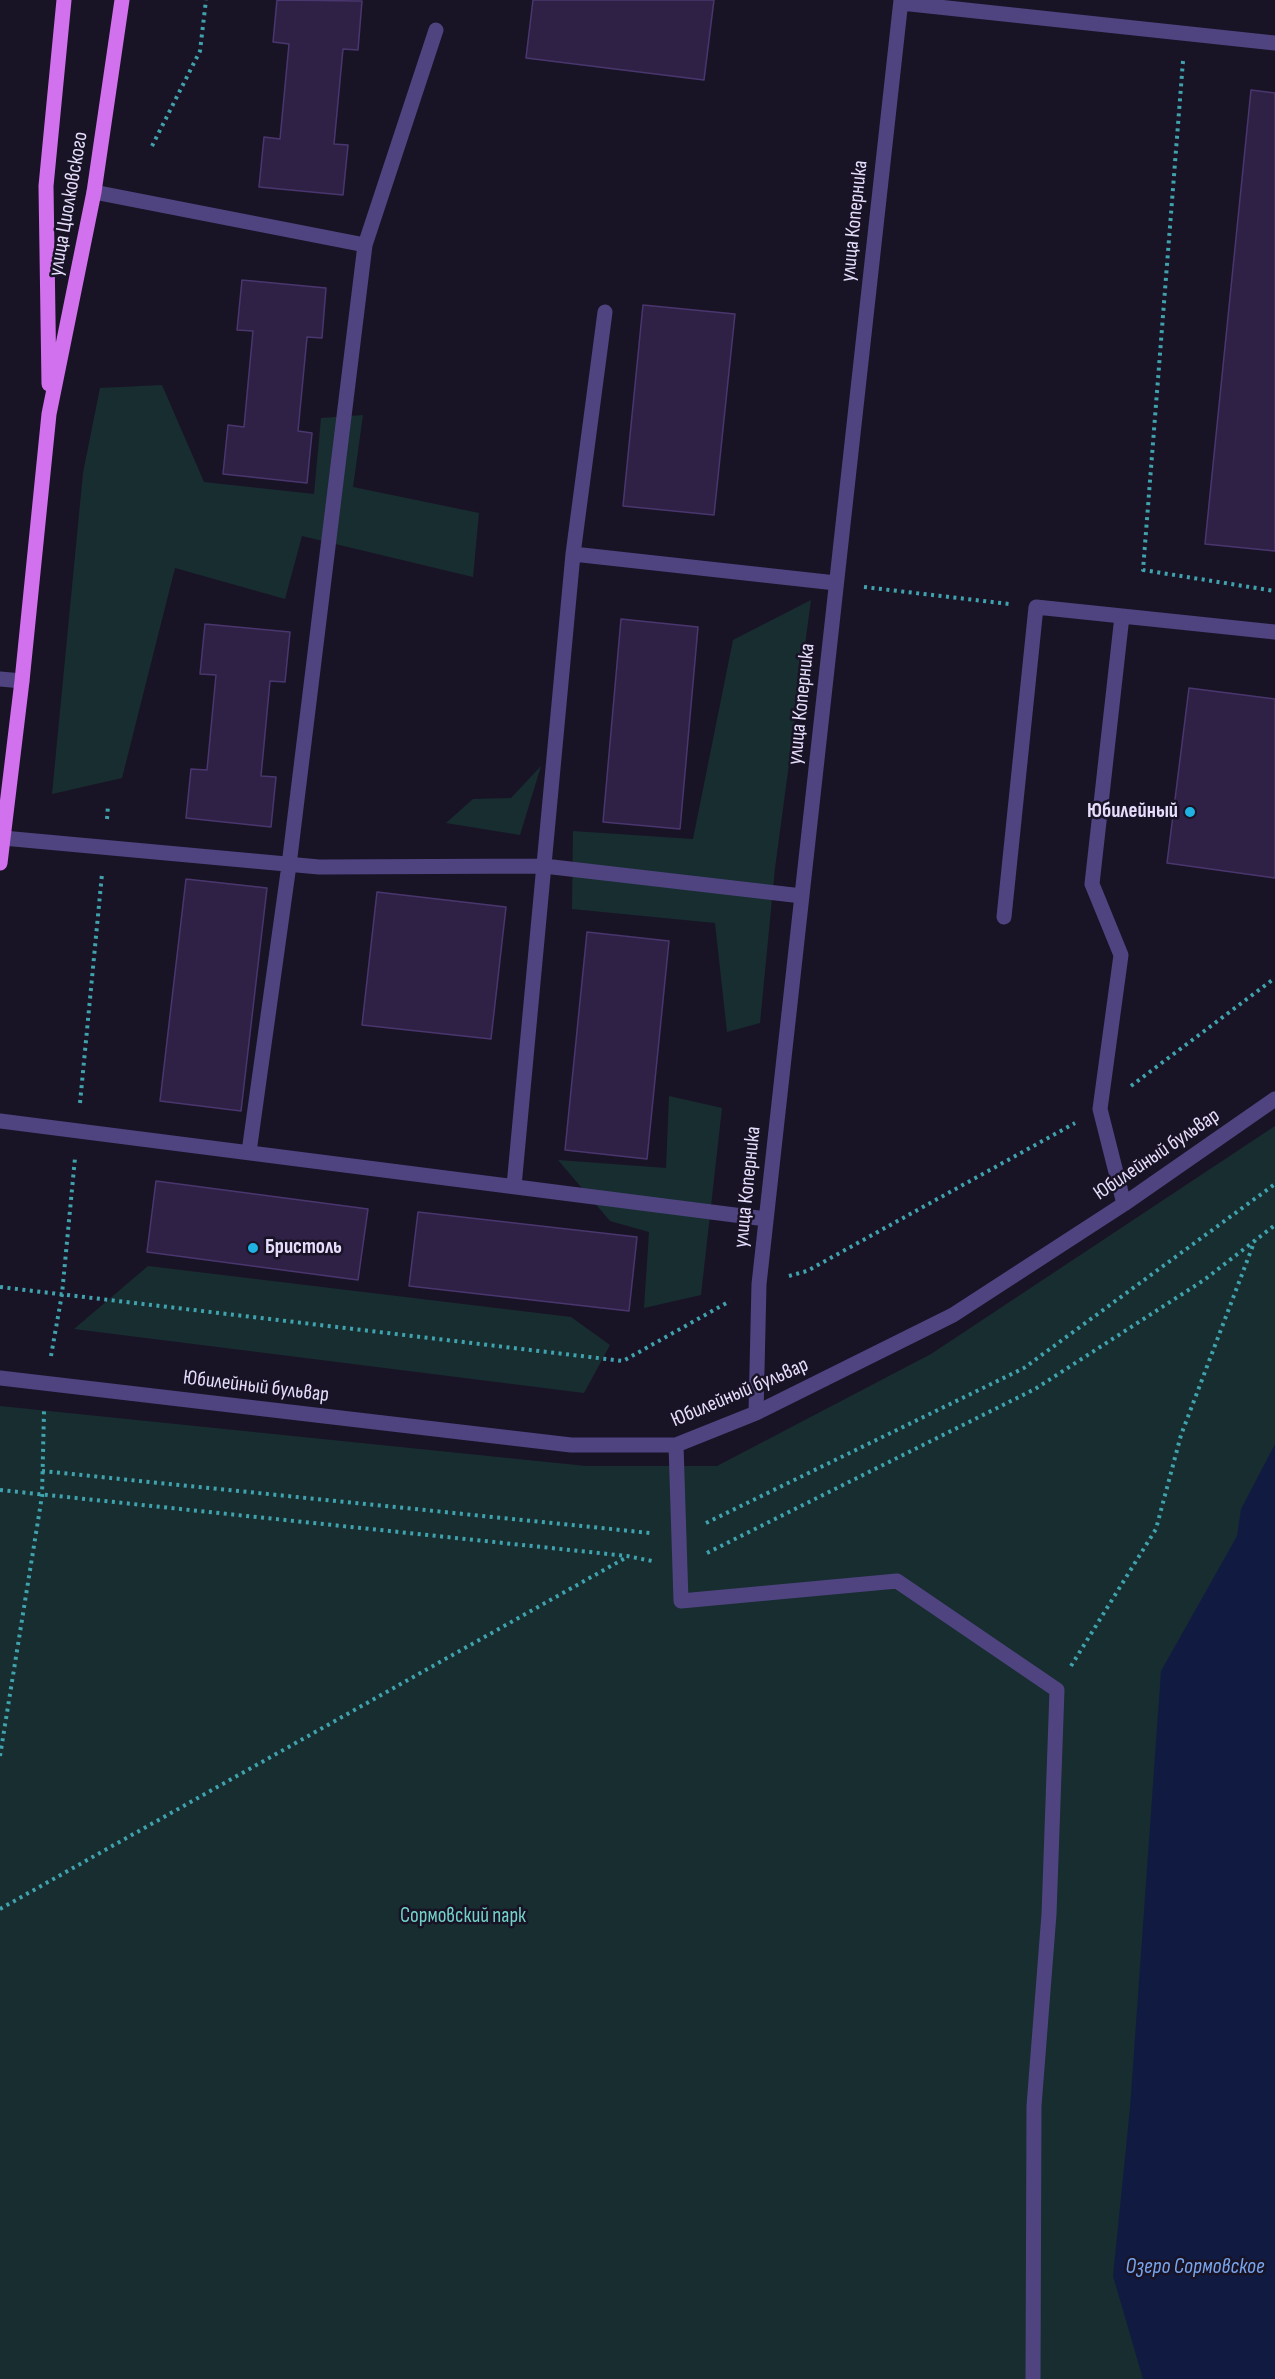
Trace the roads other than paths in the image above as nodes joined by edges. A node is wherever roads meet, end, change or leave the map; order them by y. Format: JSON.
{"nodes":[{"id":1,"x":64,"y":0,"type":"edge"},
{"id":2,"x":122,"y":0,"type":"edge"},
{"id":3,"x":901,"y":1,"type":"edge"},
{"id":4,"x":436,"y":30,"type":"dead end"},
{"id":5,"x":1275,"y":44,"type":"edge"},
{"id":6,"x":94,"y":192,"type":"junction"},
{"id":7,"x":365,"y":245,"type":"junction"},
{"id":8,"x":605,"y":312,"type":"dead end"},
{"id":9,"x":49,"y":414,"type":"junction"},
{"id":10,"x":573,"y":554,"type":"junction"},
{"id":11,"x":836,"y":583,"type":"junction"},
{"id":12,"x":1122,"y":616,"type":"junction"},
{"id":13,"x":1275,"y":632,"type":"edge"},
{"id":14,"x":0,"y":679,"type":"edge"},
{"id":15,"x":22,"y":681,"type":"junction"},
{"id":16,"x":3,"y":837,"type":"junction"},
{"id":17,"x":0,"y":863,"type":"edge"},
{"id":18,"x":289,"y":865,"type":"junction"},
{"id":19,"x":544,"y":866,"type":"junction"},
{"id":20,"x":802,"y":896,"type":"junction"},
{"id":21,"x":1004,"y":917,"type":"dead end"},
{"id":22,"x":1275,"y":1099,"type":"edge"},
{"id":23,"x":0,"y":1121,"type":"edge"},
{"id":24,"x":249,"y":1152,"type":"junction"},
{"id":25,"x":514,"y":1186,"type":"junction"},
{"id":26,"x":1124,"y":1204,"type":"junction"},
{"id":27,"x":766,"y":1219,"type":"junction"},
{"id":28,"x":0,"y":1378,"type":"edge"},
{"id":29,"x":756,"y":1413,"type":"junction"},
{"id":30,"x":676,"y":1445,"type":"junction"},
{"id":31,"x":1033,"y":2379,"type":"edge"}],
"edges":[{"from":1,"to":9,"type":"main road","name":"улица Циолковского"},
{"from":2,"to":6,"type":"main road","name":"улица Циолковского"},
{"from":3,"to":5,"type":"street"},
{"from":3,"to":11,"type":"street","name":"улица Коперника"},
{"from":4,"to":7,"type":"street"},
{"from":6,"to":7,"type":"street"},
{"from":6,"to":9,"type":"main road","name":"улица Циолковского"},
{"from":7,"to":18,"type":"street"},
{"from":8,"to":10,"type":"street"},
{"from":9,"to":15,"type":"main road","name":"улица Циолковского"},
{"from":10,"to":11,"type":"street"},
{"from":10,"to":19,"type":"street"},
{"from":11,"to":20,"type":"street","name":"улица Коперника"},
{"from":12,"to":13,"type":"street"},
{"from":12,"to":21,"type":"street"},
{"from":12,"to":26,"type":"street"},
{"from":14,"to":15,"type":"street"},
{"from":15,"to":16,"type":"main road","name":"улица Циолковского"},
{"from":16,"to":17,"type":"main road","name":"улица Циолковского"},
{"from":16,"to":18,"type":"street"},
{"from":18,"to":19,"type":"street"},
{"from":18,"to":24,"type":"street"},
{"from":19,"to":20,"type":"street"},
{"from":19,"to":25,"type":"street"},
{"from":20,"to":27,"type":"street","name":"улица Коперника"},
{"from":22,"to":26,"type":"street","name":"Юбилейный бульвар"},
{"from":23,"to":24,"type":"street"},
{"from":24,"to":25,"type":"street"},
{"from":25,"to":27,"type":"street"},
{"from":26,"to":29,"type":"street","name":"Юбилейный бульвар"},
{"from":27,"to":29,"type":"street","name":"улица Коперника"},
{"from":28,"to":30,"type":"street","name":"Юбилейный бульвар"},
{"from":29,"to":30,"type":"street","name":"Юбилейный бульвар"},
{"from":30,"to":31,"type":"street"}]}
